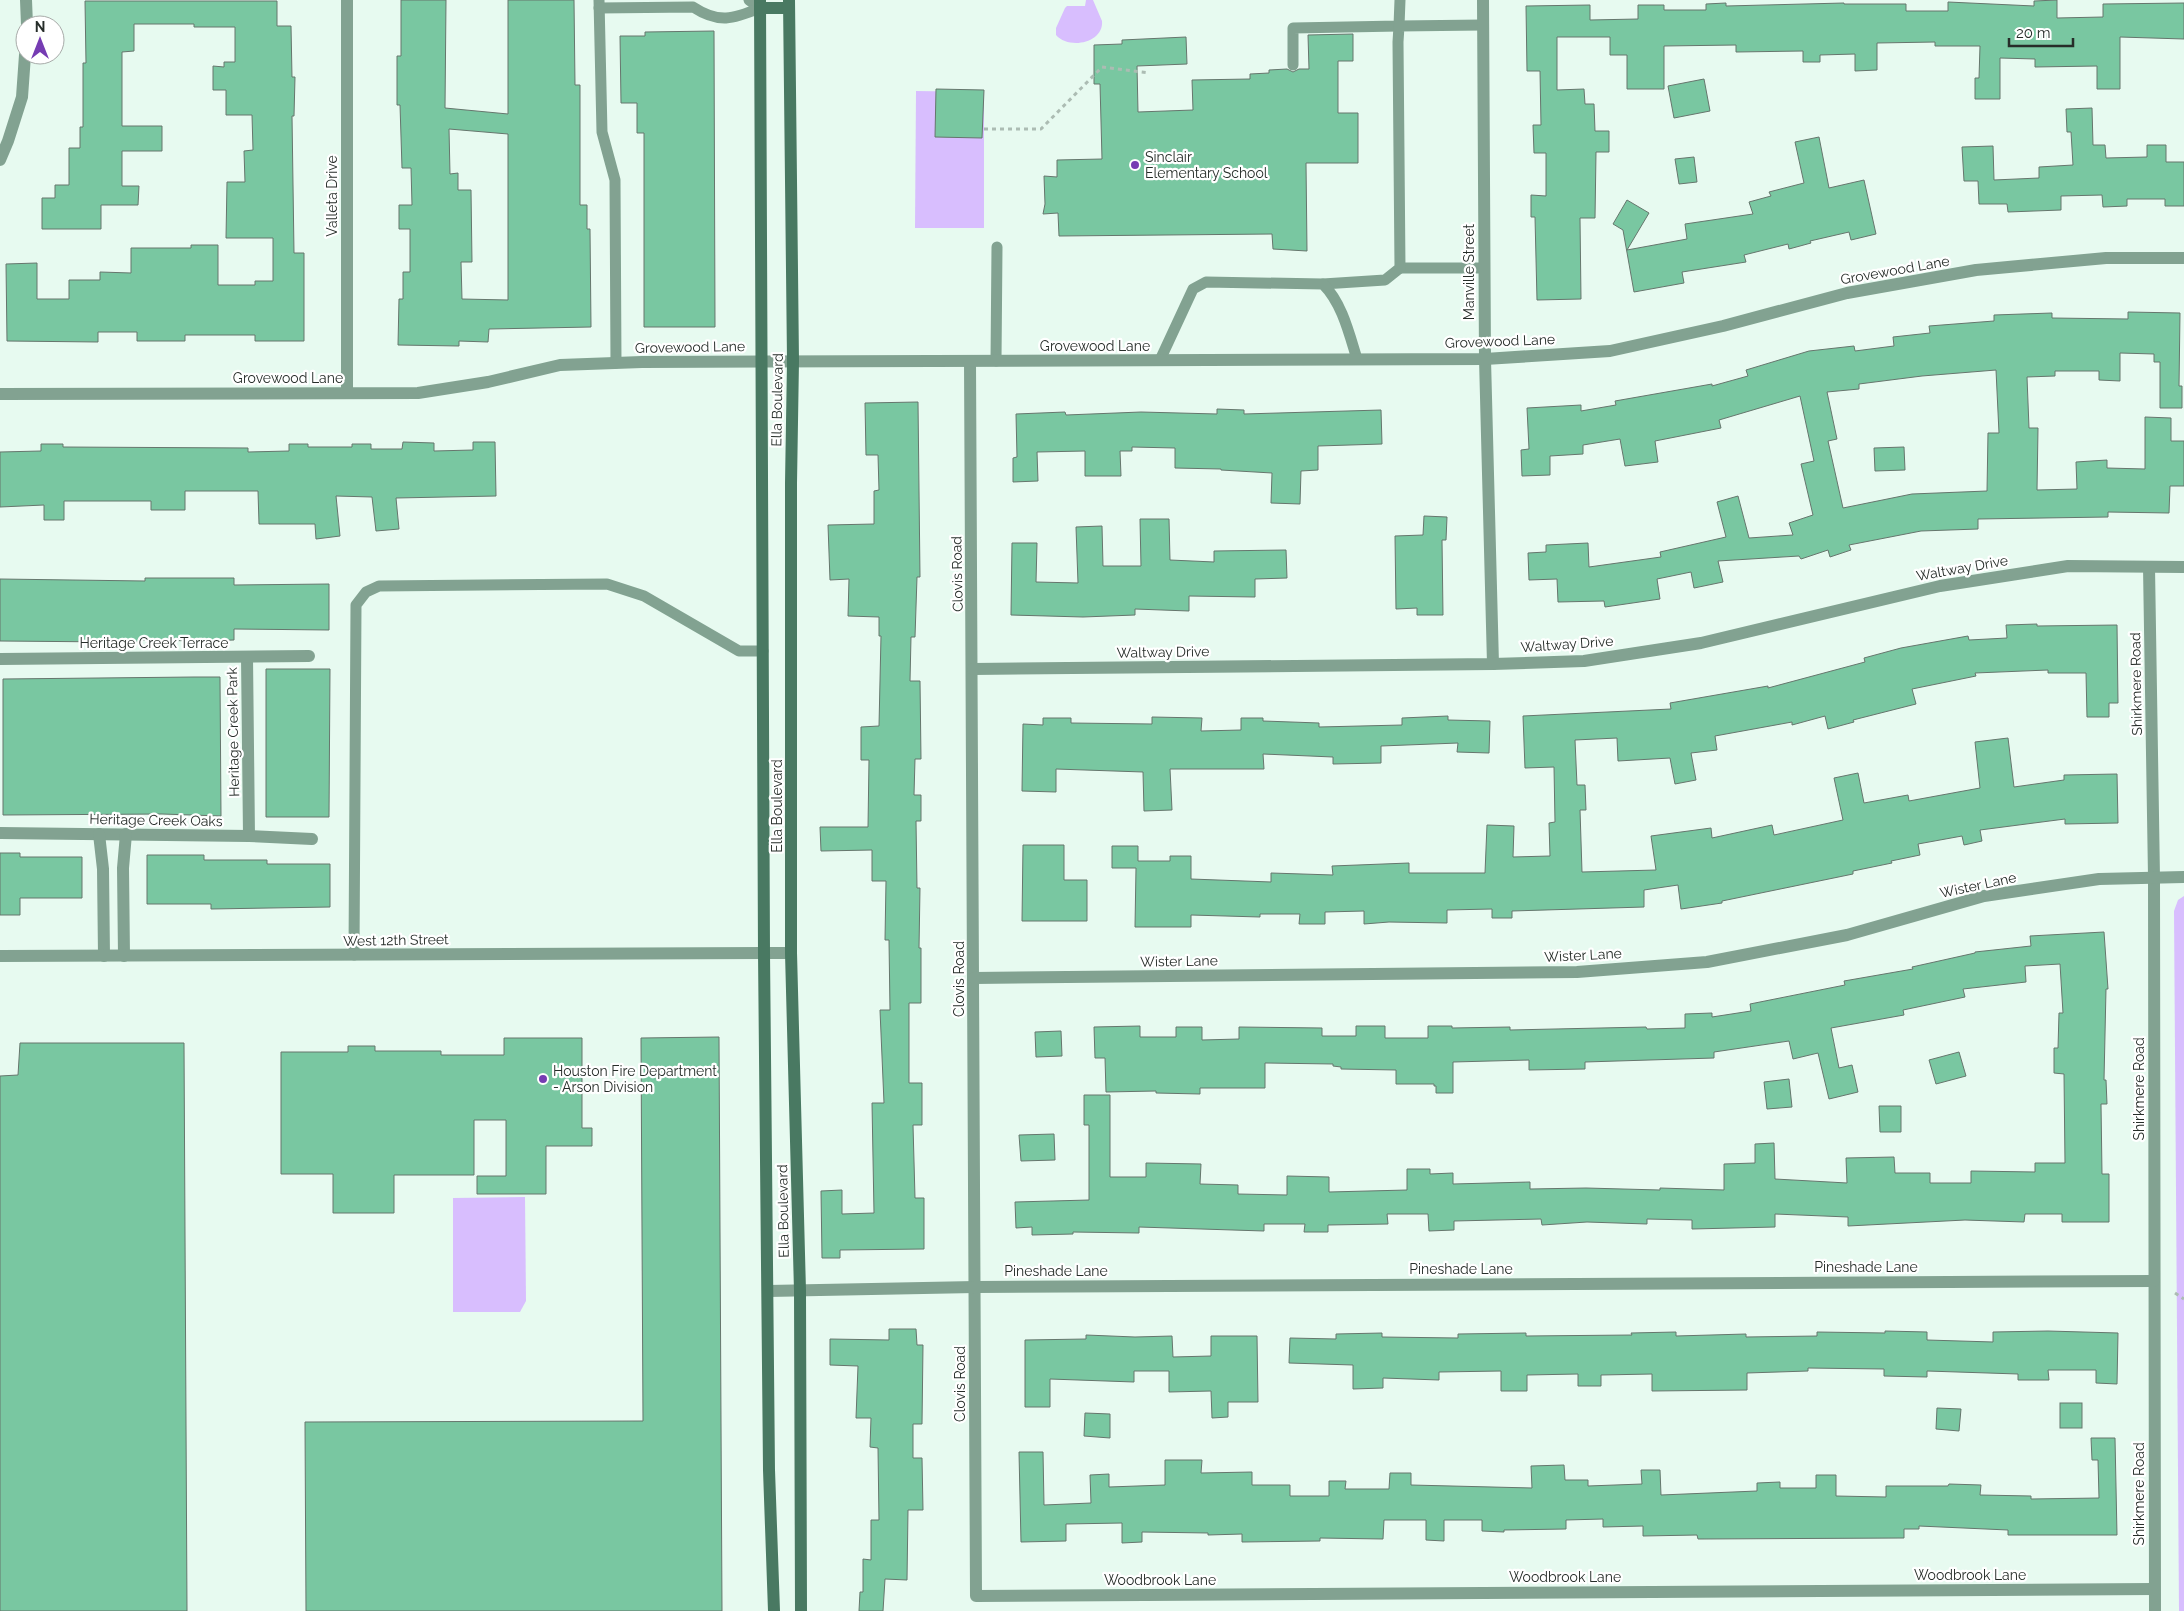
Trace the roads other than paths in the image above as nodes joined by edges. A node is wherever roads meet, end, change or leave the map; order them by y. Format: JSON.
{"nodes":[{"id":1,"x":26,"y":0,"type":"edge"},
{"id":2,"x":347,"y":0,"type":"edge"},
{"id":3,"x":749,"y":0,"type":"edge"},
{"id":4,"x":1400,"y":0,"type":"edge"},
{"id":5,"x":1483,"y":0,"type":"edge"},
{"id":6,"x":697,"y":3,"type":"edge"},
{"id":7,"x":599,"y":4,"type":"edge"},
{"id":8,"x":760,"y":4,"type":"edge"},
{"id":9,"x":789,"y":4,"type":"edge"},
{"id":10,"x":27,"y":15,"type":"edge"},
{"id":11,"x":1483,"y":25,"type":"junction"},
{"id":12,"x":1399,"y":26,"type":"junction"},
{"id":13,"x":24,"y":65,"type":"edge"},
{"id":14,"x":1293,"y":65,"type":"dead end"},
{"id":15,"x":0,"y":160,"type":"edge"},
{"id":16,"x":997,"y":247,"type":"dead end"},
{"id":17,"x":2184,"y":258,"type":"edge"},
{"id":18,"x":1400,"y":268,"type":"junction"},
{"id":19,"x":1484,"y":268,"type":"junction"},
{"id":20,"x":1323,"y":284,"type":"junction"},
{"id":21,"x":1357,"y":359,"type":"junction"},
{"id":22,"x":1485,"y":359,"type":"junction"},
{"id":23,"x":1160,"y":360,"type":"junction"},
{"id":24,"x":761,"y":361,"type":"junction"},
{"id":25,"x":793,"y":361,"type":"junction"},
{"id":26,"x":970,"y":361,"type":"junction"},
{"id":27,"x":996,"y":361,"type":"junction"},
{"id":28,"x":616,"y":363,"type":"junction"},
{"id":29,"x":348,"y":392,"type":"junction"},
{"id":30,"x":0,"y":394,"type":"edge"},
{"id":31,"x":2149,"y":567,"type":"junction"},
{"id":32,"x":2184,"y":567,"type":"edge"},
{"id":33,"x":763,"y":651,"type":"junction"},
{"id":34,"x":309,"y":656,"type":"dead end"},
{"id":35,"x":248,"y":657,"type":"junction"},
{"id":36,"x":0,"y":659,"type":"edge"},
{"id":37,"x":1493,"y":664,"type":"junction"},
{"id":38,"x":973,"y":669,"type":"junction"},
{"id":39,"x":0,"y":833,"type":"edge"},
{"id":40,"x":99,"y":834,"type":"junction"},
{"id":41,"x":126,"y":834,"type":"junction"},
{"id":42,"x":249,"y":836,"type":"junction"},
{"id":43,"x":312,"y":840,"type":"dead end"},
{"id":44,"x":2154,"y":877,"type":"junction"},
{"id":45,"x":2184,"y":877,"type":"edge"},
{"id":46,"x":764,"y":953,"type":"junction"},
{"id":47,"x":792,"y":953,"type":"junction"},
{"id":48,"x":354,"y":955,"type":"junction"},
{"id":49,"x":0,"y":956,"type":"edge"},
{"id":50,"x":104,"y":956,"type":"junction"},
{"id":51,"x":124,"y":956,"type":"junction"},
{"id":52,"x":974,"y":978,"type":"junction"},
{"id":53,"x":2154,"y":1281,"type":"junction"},
{"id":54,"x":975,"y":1287,"type":"junction"},
{"id":55,"x":768,"y":1291,"type":"junction"},
{"id":56,"x":800,"y":1291,"type":"junction"},
{"id":57,"x":2154,"y":1589,"type":"junction"},
{"id":58,"x":976,"y":1596,"type":"joint"},
{"id":59,"x":774,"y":1611,"type":"edge"},
{"id":60,"x":801,"y":1611,"type":"edge"},
{"id":61,"x":2155,"y":1611,"type":"edge"}],
"edges":[{"from":1,"to":10,"type":"street"},
{"from":2,"to":29,"type":"street","name":"Valleta Drive"},
{"from":3,"to":8,"type":"lane"},
{"from":4,"to":12,"type":"lane"},
{"from":5,"to":11,"type":"street","name":"Manville Street"},
{"from":6,"to":7,"type":"lane"},
{"from":6,"to":8,"type":"lane"},
{"from":7,"to":28,"type":"lane"},
{"from":8,"to":9,"type":"main road"},
{"from":8,"to":24,"type":"main road","name":"Ella Boulevard"},
{"from":9,"to":25,"type":"main road","name":"Ella Boulevard"},
{"from":11,"to":12,"type":"lane"},
{"from":11,"to":19,"type":"street","name":"Manville Street"},
{"from":12,"to":14,"type":"lane"},
{"from":12,"to":18,"type":"lane"},
{"from":13,"to":15,"type":"street"},
{"from":16,"to":27,"type":"lane"},
{"from":17,"to":22,"type":"street","name":"Grovewood Lane"},
{"from":18,"to":19,"type":"lane"},
{"from":18,"to":20,"type":"lane"},
{"from":19,"to":22,"type":"street","name":"Manville Street"},
{"from":20,"to":21,"type":"lane"},
{"from":20,"to":23,"type":"lane"},
{"from":21,"to":22,"type":"street","name":"Grovewood Lane"},
{"from":21,"to":23,"type":"street","name":"Grovewood Lane"},
{"from":22,"to":37,"type":"street","name":"Manville Street"},
{"from":23,"to":27,"type":"street","name":"Grovewood Lane"},
{"from":24,"to":25,"type":"street","name":"Grovewood Lane"},
{"from":24,"to":28,"type":"street","name":"Grovewood Lane"},
{"from":24,"to":33,"type":"main road","name":"Ella Boulevard"},
{"from":25,"to":26,"type":"street","name":"Grovewood Lane"},
{"from":25,"to":47,"type":"main road","name":"Ella Boulevard"},
{"from":26,"to":27,"type":"street","name":"Grovewood Lane"},
{"from":26,"to":38,"type":"street","name":"Clovis Road"},
{"from":28,"to":29,"type":"street","name":"Grovewood Lane"},
{"from":29,"to":30,"type":"street","name":"Grovewood Lane"},
{"from":31,"to":32,"type":"street","name":"Waltway Drive"},
{"from":31,"to":37,"type":"street","name":"Waltway Drive"},
{"from":31,"to":44,"type":"street","name":"Shirkmere Road"},
{"from":33,"to":46,"type":"main road","name":"Ella Boulevard"},
{"from":33,"to":48,"type":"lane"},
{"from":34,"to":35,"type":"street","name":"Heritage Creek Terrace"},
{"from":35,"to":36,"type":"street","name":"Heritage Creek Terrace"},
{"from":35,"to":42,"type":"street","name":"Heritage Creek Park"},
{"from":37,"to":38,"type":"street","name":"Waltway Drive"},
{"from":38,"to":52,"type":"street","name":"Clovis Road"},
{"from":39,"to":40,"type":"street","name":"Heritage Creek Oaks"},
{"from":40,"to":41,"type":"street","name":"Heritage Creek Oaks"},
{"from":40,"to":50,"type":"street"},
{"from":41,"to":42,"type":"street","name":"Heritage Creek Oaks"},
{"from":41,"to":51,"type":"street"},
{"from":42,"to":43,"type":"street","name":"Heritage Creek Oaks"},
{"from":44,"to":45,"type":"street","name":"Wister Lane"},
{"from":44,"to":52,"type":"street","name":"Wister Lane"},
{"from":44,"to":53,"type":"street","name":"Shirkmere Road"},
{"from":46,"to":47,"type":"street","name":"West 12th Street"},
{"from":46,"to":48,"type":"street","name":"West 12th Street"},
{"from":46,"to":55,"type":"main road","name":"Ella Boulevard"},
{"from":47,"to":56,"type":"main road","name":"Ella Boulevard"},
{"from":48,"to":51,"type":"street","name":"West 12th Street"},
{"from":49,"to":50,"type":"street","name":"West 12th Street"},
{"from":50,"to":51,"type":"street","name":"West 12th Street"},
{"from":52,"to":54,"type":"street","name":"Clovis Road"},
{"from":53,"to":54,"type":"street","name":"Pineshade Lane"},
{"from":53,"to":57,"type":"street","name":"Shirkmere Road"},
{"from":54,"to":56,"type":"street","name":"Pineshade Lane"},
{"from":54,"to":58,"type":"street","name":"Clovis Road"},
{"from":55,"to":56,"type":"street","name":"Pineshade Lane"},
{"from":55,"to":59,"type":"main road","name":"Ella Boulevard"},
{"from":56,"to":60,"type":"main road","name":"Ella Boulevard"},
{"from":57,"to":58,"type":"street","name":"Woodbrook Lane"},
{"from":57,"to":61,"type":"street","name":"Shirkmere Road"}]}
